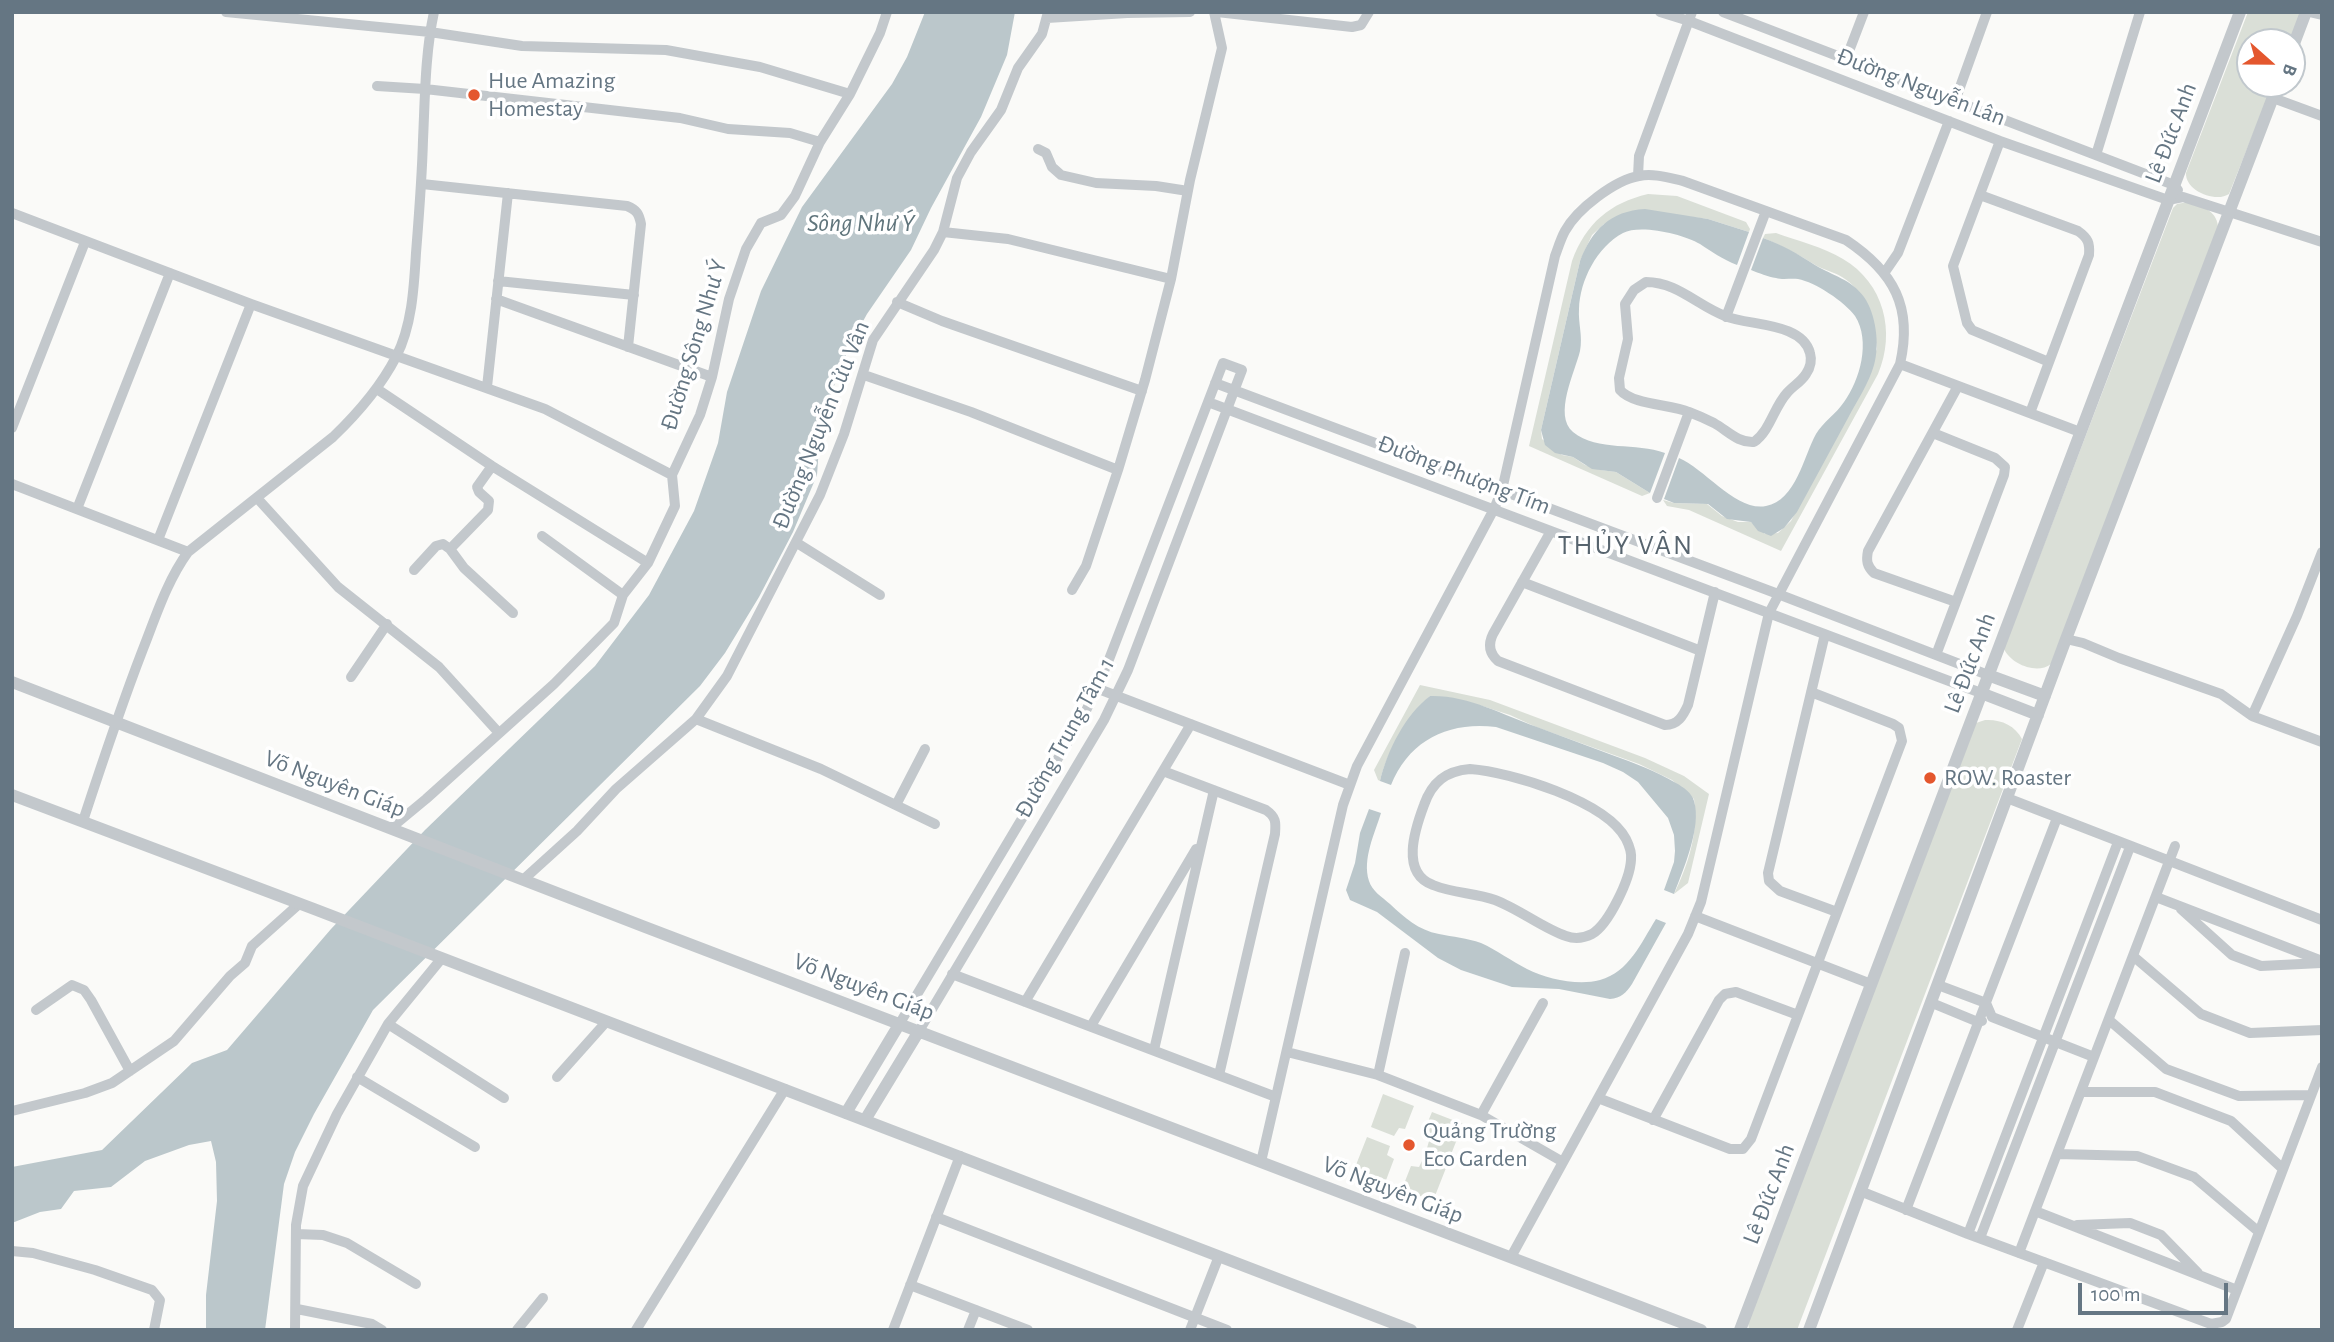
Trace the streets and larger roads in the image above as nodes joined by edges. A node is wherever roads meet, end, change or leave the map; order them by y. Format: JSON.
{"nodes":[{"id":1,"x":226,"y":12,"type":"edge"},
{"id":2,"x":434,"y":12,"type":"edge"},
{"id":3,"x":887,"y":12,"type":"edge"},
{"id":4,"x":1190,"y":12,"type":"edge"},
{"id":5,"x":1215,"y":12,"type":"edge"},
{"id":6,"x":1369,"y":12,"type":"edge"},
{"id":7,"x":1660,"y":12,"type":"edge"},
{"id":8,"x":1723,"y":12,"type":"edge"},
{"id":9,"x":1864,"y":12,"type":"edge"},
{"id":10,"x":1987,"y":12,"type":"edge"},
{"id":11,"x":2140,"y":12,"type":"edge"},
{"id":12,"x":2240,"y":12,"type":"edge"},
{"id":13,"x":2308,"y":12,"type":"edge"},
{"id":14,"x":1048,"y":15,"type":"edge"},
{"id":15,"x":2322,"y":15,"type":"edge"},
{"id":16,"x":1690,"y":17,"type":"edge"},
{"id":17,"x":430,"y":32,"type":"junction"},
{"id":18,"x":1846,"y":59,"type":"junction"},
{"id":19,"x":377,"y":86,"type":"dead end"},
{"id":20,"x":425,"y":89,"type":"junction"},
{"id":21,"x":850,"y":94,"type":"junction"},
{"id":22,"x":2273,"y":99,"type":"joint"},
{"id":23,"x":1955,"y":101,"type":"junction"},
{"id":24,"x":2322,"y":116,"type":"edge"},
{"id":25,"x":1949,"y":121,"type":"junction"},
{"id":26,"x":2000,"y":141,"type":"junction"},
{"id":27,"x":820,"y":142,"type":"junction"},
{"id":28,"x":1038,"y":149,"type":"dead end"},
{"id":29,"x":2096,"y":155,"type":"junction"},
{"id":30,"x":1638,"y":176,"type":"junction"},
{"id":31,"x":422,"y":184,"type":"junction"},
{"id":32,"x":2174,"y":185,"type":"junction"},
{"id":33,"x":1188,"y":191,"type":"junction"},
{"id":34,"x":508,"y":193,"type":"junction"},
{"id":35,"x":1980,"y":195,"type":"junction"},
{"id":36,"x":2183,"y":197,"type":"junction"},
{"id":37,"x":2168,"y":200,"type":"junction"},
{"id":38,"x":1766,"y":211,"type":"junction"},
{"id":39,"x":2230,"y":213,"type":"junction"},
{"id":40,"x":12,"y":214,"type":"edge"},
{"id":41,"x":943,"y":232,"type":"junction"},
{"id":42,"x":85,"y":242,"type":"junction"},
{"id":43,"x":2322,"y":242,"type":"edge"},
{"id":44,"x":170,"y":272,"type":"junction"},
{"id":45,"x":1885,"y":272,"type":"junction"},
{"id":46,"x":1171,"y":279,"type":"junction"},
{"id":47,"x":498,"y":281,"type":"junction"},
{"id":48,"x":634,"y":295,"type":"junction"},
{"id":49,"x":496,"y":299,"type":"junction"},
{"id":50,"x":897,"y":302,"type":"junction"},
{"id":51,"x":251,"y":304,"type":"junction"},
{"id":52,"x":1726,"y":317,"type":"junction"},
{"id":53,"x":628,"y":347,"type":"junction"},
{"id":54,"x":397,"y":356,"type":"junction"},
{"id":55,"x":2049,"y":362,"type":"junction"},
{"id":56,"x":1900,"y":364,"type":"junction"},
{"id":57,"x":864,"y":375,"type":"junction"},
{"id":58,"x":712,"y":377,"type":"junction"},
{"id":59,"x":1215,"y":383,"type":"junction"},
{"id":60,"x":1958,"y":386,"type":"junction"},
{"id":61,"x":486,"y":387,"type":"junction"},
{"id":62,"x":376,"y":389,"type":"junction"},
{"id":63,"x":1142,"y":391,"type":"junction"},
{"id":64,"x":1235,"y":391,"type":"junction"},
{"id":65,"x":1208,"y":402,"type":"junction"},
{"id":66,"x":1228,"y":409,"type":"junction"},
{"id":67,"x":1689,"y":412,"type":"junction"},
{"id":68,"x":2030,"y":413,"type":"junction"},
{"id":69,"x":12,"y":428,"type":"edge"},
{"id":70,"x":2080,"y":432,"type":"junction"},
{"id":71,"x":1933,"y":433,"type":"junction"},
{"id":72,"x":492,"y":466,"type":"junction"},
{"id":73,"x":1118,"y":470,"type":"junction"},
{"id":74,"x":672,"y":475,"type":"junction"},
{"id":75,"x":12,"y":484,"type":"edge"},
{"id":76,"x":1502,"y":491,"type":"junction"},
{"id":77,"x":257,"y":498,"type":"junction"},
{"id":78,"x":1657,"y":498,"type":"dead end"},
{"id":79,"x":77,"y":509,"type":"junction"},
{"id":80,"x":1494,"y":509,"type":"junction"},
{"id":81,"x":1551,"y":531,"type":"junction"},
{"id":82,"x":542,"y":536,"type":"dead end"},
{"id":83,"x":158,"y":540,"type":"junction"},
{"id":84,"x":797,"y":543,"type":"junction"},
{"id":85,"x":450,"y":549,"type":"junction"},
{"id":86,"x":188,"y":552,"type":"junction"},
{"id":87,"x":2322,"y":552,"type":"edge"},
{"id":88,"x":648,"y":563,"type":"junction"},
{"id":89,"x":414,"y":570,"type":"dead end"},
{"id":90,"x":1522,"y":582,"type":"junction"},
{"id":91,"x":1072,"y":590,"type":"dead end"},
{"id":92,"x":1715,"y":592,"type":"junction"},
{"id":93,"x":1778,"y":594,"type":"junction"},
{"id":94,"x":623,"y":595,"type":"junction"},
{"id":95,"x":880,"y":595,"type":"dead end"},
{"id":96,"x":1956,"y":602,"type":"junction"},
{"id":97,"x":513,"y":613,"type":"dead end"},
{"id":98,"x":1769,"y":613,"type":"junction"},
{"id":99,"x":387,"y":624,"type":"junction"},
{"id":100,"x":1825,"y":634,"type":"junction"},
{"id":101,"x":2066,"y":639,"type":"junction"},
{"id":102,"x":1701,"y":650,"type":"junction"},
{"id":103,"x":1936,"y":655,"type":"junction"},
{"id":104,"x":1988,"y":675,"type":"junction"},
{"id":105,"x":351,"y":677,"type":"dead end"},
{"id":106,"x":12,"y":682,"type":"edge"},
{"id":107,"x":1096,"y":688,"type":"junction"},
{"id":108,"x":1811,"y":692,"type":"junction"},
{"id":109,"x":1981,"y":693,"type":"junction"},
{"id":110,"x":1116,"y":696,"type":"junction"},
{"id":111,"x":2045,"y":696,"type":"junction"},
{"id":112,"x":2038,"y":715,"type":"junction"},
{"id":113,"x":2252,"y":716,"type":"junction"},
{"id":114,"x":696,"y":719,"type":"junction"},
{"id":115,"x":116,"y":721,"type":"junction"},
{"id":116,"x":1191,"y":724,"type":"junction"},
{"id":117,"x":499,"y":733,"type":"junction"},
{"id":118,"x":2322,"y":742,"type":"edge"},
{"id":119,"x":925,"y":749,"type":"dead end"},
{"id":120,"x":1163,"y":771,"type":"junction"},
{"id":121,"x":1350,"y":785,"type":"junction"},
{"id":122,"x":1214,"y":790,"type":"junction"},
{"id":123,"x":12,"y":796,"type":"edge"},
{"id":124,"x":2007,"y":798,"type":"junction"},
{"id":125,"x":896,"y":805,"type":"junction"},
{"id":126,"x":1423,"y":806,"type":"joint"},
{"id":127,"x":2057,"y":818,"type":"junction"},
{"id":128,"x":83,"y":821,"type":"junction"},
{"id":129,"x":935,"y":824,"type":"dead end"},
{"id":130,"x":396,"y":830,"type":"junction"},
{"id":131,"x":1202,"y":840,"type":"junction"},
{"id":132,"x":2118,"y":842,"type":"junction"},
{"id":133,"x":2175,"y":846,"type":"dead end"},
{"id":134,"x":2130,"y":847,"type":"junction"},
{"id":135,"x":2169,"y":862,"type":"junction"},
{"id":136,"x":519,"y":878,"type":"junction"},
{"id":137,"x":2155,"y":897,"type":"junction"},
{"id":138,"x":299,"y":904,"type":"junction"},
{"id":139,"x":2178,"y":905,"type":"junction"},
{"id":140,"x":1837,"y":912,"type":"junction"},
{"id":141,"x":1695,"y":916,"type":"junction"},
{"id":142,"x":2322,"y":920,"type":"edge"},
{"id":143,"x":1405,"y":953,"type":"dead end"},
{"id":144,"x":2133,"y":956,"type":"junction"},
{"id":145,"x":440,"y":957,"type":"junction"},
{"id":146,"x":2322,"y":962,"type":"edge"},
{"id":147,"x":1818,"y":963,"type":"junction"},
{"id":148,"x":952,"y":974,"type":"junction"},
{"id":149,"x":1871,"y":984,"type":"junction"},
{"id":150,"x":1938,"y":985,"type":"junction"},
{"id":151,"x":1025,"y":1002,"type":"junction"},
{"id":152,"x":1543,"y":1003,"type":"dead end"},
{"id":153,"x":1932,"y":1003,"type":"junction"},
{"id":154,"x":1986,"y":1003,"type":"junction"},
{"id":155,"x":36,"y":1010,"type":"dead end"},
{"id":156,"x":1798,"y":1015,"type":"junction"},
{"id":157,"x":1992,"y":1017,"type":"junction"},
{"id":158,"x":2109,"y":1020,"type":"junction"},
{"id":159,"x":607,"y":1021,"type":"junction"},
{"id":160,"x":1979,"y":1022,"type":"junction"},
{"id":161,"x":900,"y":1023,"type":"junction"},
{"id":162,"x":388,"y":1024,"type":"junction"},
{"id":163,"x":1091,"y":1027,"type":"junction"},
{"id":164,"x":2322,"y":1030,"type":"edge"},
{"id":165,"x":919,"y":1031,"type":"junction"},
{"id":166,"x":2043,"y":1037,"type":"junction"},
{"id":167,"x":2055,"y":1042,"type":"junction"},
{"id":168,"x":1154,"y":1050,"type":"junction"},
{"id":169,"x":1287,"y":1052,"type":"junction"},
{"id":170,"x":2094,"y":1057,"type":"junction"},
{"id":171,"x":2322,"y":1067,"type":"edge"},
{"id":172,"x":130,"y":1071,"type":"junction"},
{"id":173,"x":1219,"y":1075,"type":"junction"},
{"id":174,"x":1378,"y":1075,"type":"junction"},
{"id":175,"x":357,"y":1077,"type":"junction"},
{"id":176,"x":556,"y":1077,"type":"dead end"},
{"id":177,"x":785,"y":1089,"type":"junction"},
{"id":178,"x":2081,"y":1092,"type":"junction"},
{"id":179,"x":2311,"y":1095,"type":"junction"},
{"id":180,"x":1276,"y":1097,"type":"junction"},
{"id":181,"x":504,"y":1098,"type":"dead end"},
{"id":182,"x":1598,"y":1098,"type":"junction"},
{"id":183,"x":12,"y":1111,"type":"edge"},
{"id":184,"x":846,"y":1113,"type":"junction"},
{"id":185,"x":1481,"y":1115,"type":"junction"},
{"id":186,"x":865,"y":1120,"type":"junction"},
{"id":187,"x":1653,"y":1120,"type":"junction"},
{"id":188,"x":475,"y":1147,"type":"dead end"},
{"id":189,"x":2057,"y":1154,"type":"junction"},
{"id":190,"x":960,"y":1156,"type":"junction"},
{"id":191,"x":1261,"y":1162,"type":"junction"},
{"id":192,"x":1563,"y":1162,"type":"junction"},
{"id":193,"x":2283,"y":1169,"type":"junction"},
{"id":194,"x":1860,"y":1191,"type":"junction"},
{"id":195,"x":1906,"y":1210,"type":"junction"},
{"id":196,"x":2035,"y":1211,"type":"junction"},
{"id":197,"x":936,"y":1217,"type":"junction"},
{"id":198,"x":2071,"y":1225,"type":"junction"},
{"id":199,"x":2259,"y":1232,"type":"junction"},
{"id":200,"x":296,"y":1234,"type":"junction"},
{"id":201,"x":1968,"y":1234,"type":"junction"},
{"id":202,"x":1980,"y":1238,"type":"junction"},
{"id":203,"x":12,"y":1251,"type":"edge"},
{"id":204,"x":2019,"y":1253,"type":"junction"},
{"id":205,"x":1219,"y":1256,"type":"junction"},
{"id":206,"x":1511,"y":1257,"type":"junction"},
{"id":207,"x":2044,"y":1262,"type":"junction"},
{"id":208,"x":2201,"y":1276,"type":"junction"},
{"id":209,"x":416,"y":1284,"type":"dead end"},
{"id":210,"x":910,"y":1285,"type":"junction"},
{"id":211,"x":2237,"y":1290,"type":"junction"},
{"id":212,"x":542,"y":1298,"type":"dead end"},
{"id":213,"x":297,"y":1309,"type":"junction"},
{"id":214,"x":976,"y":1310,"type":"junction"},
{"id":215,"x":1195,"y":1317,"type":"junction"},
{"id":216,"x":2199,"y":1325,"type":"edge"},
{"id":217,"x":1223,"y":1329,"type":"edge"},
{"id":218,"x":154,"y":1330,"type":"edge"},
{"id":219,"x":295,"y":1330,"type":"edge"},
{"id":220,"x":382,"y":1330,"type":"edge"},
{"id":221,"x":517,"y":1330,"type":"edge"},
{"id":222,"x":636,"y":1330,"type":"edge"},
{"id":223,"x":893,"y":1330,"type":"edge"},
{"id":224,"x":968,"y":1330,"type":"edge"},
{"id":225,"x":1028,"y":1330,"type":"edge"},
{"id":226,"x":1190,"y":1330,"type":"edge"},
{"id":227,"x":1411,"y":1330,"type":"edge"},
{"id":228,"x":1701,"y":1330,"type":"edge"},
{"id":229,"x":1740,"y":1330,"type":"edge"},
{"id":230,"x":1809,"y":1330,"type":"edge"},
{"id":231,"x":2017,"y":1330,"type":"edge"}],
"edges":[{"from":1,"to":17,"type":"street"},
{"from":2,"to":17,"type":"street"},
{"from":3,"to":21,"type":"street","name":"Đường Sông Như Ý"},
{"from":4,"to":14,"type":"street"},
{"from":5,"to":6,"type":"street"},
{"from":5,"to":33,"type":"street"},
{"from":7,"to":16,"type":"street","name":"Đường Nguyễn Lân"},
{"from":8,"to":18,"type":"street","name":"Đường Nguyễn Lân"},
{"from":9,"to":18,"type":"street"},
{"from":10,"to":23,"type":"street"},
{"from":11,"to":29,"type":"street"},
{"from":12,"to":32,"type":"street","name":"Lê Đức Anh"},
{"from":13,"to":15,"type":"street"},
{"from":14,"to":41,"type":"street","name":"Đường Nguyễn Cửu Vân"},
{"from":16,"to":25,"type":"street","name":"Đường Nguyễn Lân"},
{"from":16,"to":30,"type":"street"},
{"from":17,"to":20,"type":"street"},
{"from":17,"to":21,"type":"street"},
{"from":18,"to":23,"type":"street","name":"Đường Nguyễn Lân"},
{"from":19,"to":20,"type":"street"},
{"from":20,"to":27,"type":"street"},
{"from":20,"to":31,"type":"street"},
{"from":21,"to":27,"type":"street","name":"Đường Sông Như Ý"},
{"from":22,"to":24,"type":"street"},
{"from":22,"to":39,"type":"street"},
{"from":23,"to":29,"type":"street","name":"Đường Nguyễn Lân"},
{"from":25,"to":26,"type":"street","name":"Đường Nguyễn Lân"},
{"from":25,"to":45,"type":"street"},
{"from":26,"to":35,"type":"street"},
{"from":26,"to":37,"type":"street","name":"Đường Nguyễn Lân"},
{"from":27,"to":58,"type":"street","name":"Đường Sông Như Ý"},
{"from":28,"to":33,"type":"street"},
{"from":29,"to":32,"type":"street","name":"Đường Nguyễn Lân"},
{"from":30,"to":38,"type":"street"},
{"from":30,"to":76,"type":"street"},
{"from":31,"to":34,"type":"street"},
{"from":31,"to":54,"type":"street"},
{"from":32,"to":36,"type":"street"},
{"from":32,"to":37,"type":"street","name":"Lê Đức Anh"},
{"from":33,"to":46,"type":"street"},
{"from":34,"to":47,"type":"street"},
{"from":34,"to":48,"type":"street"},
{"from":35,"to":55,"type":"street"},
{"from":35,"to":55,"type":"street"},
{"from":36,"to":37,"type":"street"},
{"from":36,"to":39,"type":"street"},
{"from":37,"to":70,"type":"street","name":"Lê Đức Anh"},
{"from":38,"to":45,"type":"street"},
{"from":38,"to":52,"type":"street"},
{"from":39,"to":43,"type":"street"},
{"from":39,"to":101,"type":"street"},
{"from":40,"to":42,"type":"street"},
{"from":41,"to":46,"type":"street"},
{"from":41,"to":50,"type":"street","name":"Đường Nguyễn Cửu Vân"},
{"from":42,"to":44,"type":"street"},
{"from":42,"to":69,"type":"street"},
{"from":44,"to":51,"type":"street"},
{"from":44,"to":79,"type":"street"},
{"from":45,"to":56,"type":"street"},
{"from":46,"to":63,"type":"street"},
{"from":47,"to":48,"type":"street"},
{"from":47,"to":49,"type":"street"},
{"from":48,"to":53,"type":"street"},
{"from":49,"to":53,"type":"street"},
{"from":49,"to":61,"type":"street"},
{"from":50,"to":57,"type":"street","name":"Đường Nguyễn Cửu Vân"},
{"from":50,"to":63,"type":"street"},
{"from":51,"to":54,"type":"street"},
{"from":51,"to":83,"type":"street"},
{"from":52,"to":67,"type":"street"},
{"from":52,"to":67,"type":"street"},
{"from":53,"to":58,"type":"street"},
{"from":54,"to":61,"type":"street"},
{"from":54,"to":62,"type":"street"},
{"from":55,"to":68,"type":"street"},
{"from":56,"to":60,"type":"street"},
{"from":56,"to":93,"type":"street"},
{"from":57,"to":73,"type":"street"},
{"from":57,"to":84,"type":"street","name":"Đường Nguyễn Cửu Vân"},
{"from":58,"to":74,"type":"street","name":"Đường Sông Như Ý"},
{"from":59,"to":64,"type":"street","name":"Đường Phượng Tím"},
{"from":59,"to":64,"type":"street","name":"Đường Trung Tâm 1"},
{"from":59,"to":65,"type":"street","name":"Đường Trung Tâm 1"},
{"from":60,"to":68,"type":"street"},
{"from":60,"to":71,"type":"street"},
{"from":61,"to":74,"type":"street"},
{"from":62,"to":72,"type":"street"},
{"from":62,"to":77,"type":"street"},
{"from":63,"to":73,"type":"street"},
{"from":64,"to":66,"type":"street","name":"Đường Trung Tâm 1"},
{"from":64,"to":76,"type":"street","name":"Đường Phượng Tím"},
{"from":65,"to":66,"type":"street","name":"Đường Phượng Tím"},
{"from":65,"to":107,"type":"street","name":"Đường Trung Tâm 1"},
{"from":66,"to":80,"type":"street","name":"Đường Phượng Tím"},
{"from":66,"to":110,"type":"street","name":"Đường Trung Tâm 1"},
{"from":67,"to":78,"type":"street"},
{"from":68,"to":70,"type":"street"},
{"from":70,"to":104,"type":"street","name":"Lê Đức Anh"},
{"from":71,"to":96,"type":"street"},
{"from":71,"to":96,"type":"street"},
{"from":72,"to":85,"type":"street"},
{"from":72,"to":88,"type":"street"},
{"from":73,"to":91,"type":"street"},
{"from":74,"to":88,"type":"street","name":"Đường Sông Như Ý"},
{"from":75,"to":79,"type":"street"},
{"from":76,"to":80,"type":"street"},
{"from":76,"to":93,"type":"street","name":"Đường Phượng Tím"},
{"from":77,"to":86,"type":"street"},
{"from":77,"to":99,"type":"street"},
{"from":79,"to":83,"type":"street"},
{"from":80,"to":81,"type":"street","name":"Đường Phượng Tím"},
{"from":80,"to":121,"type":"street"},
{"from":81,"to":90,"type":"street"},
{"from":81,"to":92,"type":"street","name":"Đường Phượng Tím"},
{"from":82,"to":94,"type":"street"},
{"from":83,"to":86,"type":"street"},
{"from":84,"to":95,"type":"street"},
{"from":84,"to":114,"type":"street","name":"Đường Nguyễn Cửu Vân"},
{"from":85,"to":89,"type":"street"},
{"from":85,"to":97,"type":"street"},
{"from":86,"to":115,"type":"street"},
{"from":87,"to":113,"type":"street"},
{"from":88,"to":94,"type":"street","name":"Đường Sông Như Ý"},
{"from":90,"to":102,"type":"street"},
{"from":90,"to":102,"type":"street"},
{"from":92,"to":98,"type":"street","name":"Đường Phượng Tím"},
{"from":92,"to":102,"type":"street"},
{"from":93,"to":98,"type":"street"},
{"from":93,"to":103,"type":"street","name":"Đường Phượng Tím"},
{"from":94,"to":117,"type":"street","name":"Đường Sông Như Ý"},
{"from":96,"to":103,"type":"street"},
{"from":98,"to":100,"type":"street","name":"Đường Phượng Tím"},
{"from":98,"to":141,"type":"street"},
{"from":99,"to":105,"type":"street"},
{"from":99,"to":117,"type":"street"},
{"from":100,"to":108,"type":"street"},
{"from":100,"to":109,"type":"street","name":"Đường Phượng Tím"},
{"from":101,"to":111,"type":"street"},
{"from":101,"to":113,"type":"street"},
{"from":103,"to":104,"type":"street","name":"Đường Phượng Tím"},
{"from":104,"to":109,"type":"street","name":"Lê Đức Anh"},
{"from":104,"to":111,"type":"street"},
{"from":106,"to":115,"type":"street","name":"Võ Nguyên Giáp"},
{"from":107,"to":110,"type":"street"},
{"from":107,"to":161,"type":"street","name":"Đường Trung Tâm 1"},
{"from":108,"to":140,"type":"street"},
{"from":108,"to":140,"type":"street"},
{"from":109,"to":112,"type":"street"},
{"from":109,"to":149,"type":"street","name":"Lê Đức Anh"},
{"from":110,"to":116,"type":"street"},
{"from":110,"to":148,"type":"street","name":"Đường Trung Tâm 1"},
{"from":111,"to":112,"type":"street"},
{"from":112,"to":124,"type":"street"},
{"from":113,"to":118,"type":"street"},
{"from":114,"to":125,"type":"street"},
{"from":114,"to":136,"type":"street","name":"Đường Nguyễn Cửu Vân"},
{"from":115,"to":128,"type":"street"},
{"from":115,"to":130,"type":"street","name":"Võ Nguyên Giáp"},
{"from":116,"to":120,"type":"street"},
{"from":116,"to":121,"type":"street"},
{"from":117,"to":130,"type":"street","name":"Đường Sông Như Ý"},
{"from":119,"to":125,"type":"street"},
{"from":120,"to":122,"type":"street"},
{"from":120,"to":151,"type":"street"},
{"from":121,"to":169,"type":"street"},
{"from":122,"to":131,"type":"street"},
{"from":122,"to":173,"type":"street"},
{"from":123,"to":128,"type":"street"},
{"from":124,"to":127,"type":"street"},
{"from":124,"to":150,"type":"street"},
{"from":125,"to":129,"type":"street"},
{"from":126,"to":126,"type":"street"},
{"from":127,"to":132,"type":"street"},
{"from":127,"to":154,"type":"street"},
{"from":128,"to":138,"type":"street"},
{"from":130,"to":136,"type":"street","name":"Võ Nguyên Giáp"},
{"from":131,"to":163,"type":"street"},
{"from":131,"to":168,"type":"street"},
{"from":132,"to":134,"type":"street"},
{"from":132,"to":166,"type":"street"},
{"from":133,"to":135,"type":"street"},
{"from":134,"to":135,"type":"street"},
{"from":134,"to":167,"type":"street"},
{"from":135,"to":137,"type":"street"},
{"from":135,"to":142,"type":"street"},
{"from":136,"to":161,"type":"street","name":"Võ Nguyên Giáp"},
{"from":137,"to":139,"type":"street"},
{"from":137,"to":144,"type":"street"},
{"from":138,"to":145,"type":"street"},
{"from":138,"to":172,"type":"street"},
{"from":139,"to":146,"type":"street"},
{"from":139,"to":146,"type":"street"},
{"from":140,"to":147,"type":"street"},
{"from":141,"to":147,"type":"street"},
{"from":141,"to":182,"type":"street"},
{"from":143,"to":174,"type":"street"},
{"from":144,"to":158,"type":"street"},
{"from":144,"to":164,"type":"street"},
{"from":145,"to":159,"type":"street"},
{"from":145,"to":162,"type":"street"},
{"from":147,"to":149,"type":"street"},
{"from":147,"to":156,"type":"street"},
{"from":148,"to":151,"type":"street"},
{"from":148,"to":165,"type":"street","name":"Đường Trung Tâm 1"},
{"from":149,"to":229,"type":"street","name":"Lê Đức Anh"},
{"from":150,"to":153,"type":"street"},
{"from":150,"to":154,"type":"street"},
{"from":151,"to":163,"type":"street"},
{"from":152,"to":185,"type":"street"},
{"from":153,"to":160,"type":"street"},
{"from":153,"to":194,"type":"street"},
{"from":154,"to":157,"type":"street"},
{"from":154,"to":160,"type":"street"},
{"from":155,"to":172,"type":"street"},
{"from":156,"to":187,"type":"street"},
{"from":156,"to":187,"type":"street"},
{"from":157,"to":160,"type":"street"},
{"from":157,"to":166,"type":"street"},
{"from":158,"to":170,"type":"street"},
{"from":158,"to":179,"type":"street"},
{"from":159,"to":176,"type":"street"},
{"from":159,"to":177,"type":"street"},
{"from":160,"to":195,"type":"street"},
{"from":161,"to":165,"type":"street","name":"Võ Nguyên Giáp"},
{"from":161,"to":184,"type":"street"},
{"from":162,"to":175,"type":"street"},
{"from":162,"to":181,"type":"street"},
{"from":163,"to":168,"type":"street"},
{"from":165,"to":186,"type":"street"},
{"from":165,"to":191,"type":"street","name":"Võ Nguyên Giáp"},
{"from":166,"to":167,"type":"street"},
{"from":166,"to":201,"type":"street"},
{"from":167,"to":170,"type":"street"},
{"from":167,"to":202,"type":"street"},
{"from":168,"to":173,"type":"street"},
{"from":169,"to":174,"type":"street"},
{"from":169,"to":180,"type":"street"},
{"from":170,"to":178,"type":"street"},
{"from":171,"to":179,"type":"street"},
{"from":172,"to":183,"type":"street"},
{"from":173,"to":180,"type":"street"},
{"from":174,"to":185,"type":"street"},
{"from":175,"to":188,"type":"street"},
{"from":175,"to":200,"type":"street"},
{"from":177,"to":184,"type":"street"},
{"from":177,"to":222,"type":"street"},
{"from":178,"to":189,"type":"street"},
{"from":178,"to":193,"type":"street"},
{"from":179,"to":193,"type":"street"},
{"from":180,"to":191,"type":"street"},
{"from":182,"to":187,"type":"street"},
{"from":182,"to":192,"type":"street"},
{"from":184,"to":186,"type":"street"},
{"from":185,"to":192,"type":"street"},
{"from":186,"to":190,"type":"street"},
{"from":189,"to":196,"type":"street"},
{"from":189,"to":199,"type":"street"},
{"from":190,"to":197,"type":"street"},
{"from":190,"to":205,"type":"street"},
{"from":191,"to":206,"type":"street","name":"Võ Nguyên Giáp"},
{"from":192,"to":206,"type":"street"},
{"from":193,"to":199,"type":"street"},
{"from":194,"to":195,"type":"street"},
{"from":194,"to":230,"type":"street"},
{"from":195,"to":201,"type":"street"},
{"from":196,"to":198,"type":"street"},
{"from":196,"to":204,"type":"street"},
{"from":197,"to":210,"type":"street"},
{"from":197,"to":215,"type":"street"},
{"from":198,"to":208,"type":"street"},
{"from":198,"to":208,"type":"street"},
{"from":199,"to":211,"type":"street"},
{"from":200,"to":209,"type":"street"},
{"from":200,"to":213,"type":"street"},
{"from":201,"to":202,"type":"street"},
{"from":202,"to":204,"type":"street"},
{"from":203,"to":218,"type":"street"},
{"from":204,"to":207,"type":"street"},
{"from":205,"to":215,"type":"street"},
{"from":205,"to":227,"type":"street"},
{"from":206,"to":228,"type":"street","name":"Võ Nguyên Giáp"},
{"from":207,"to":216,"type":"street"},
{"from":207,"to":231,"type":"street"},
{"from":208,"to":211,"type":"street"},
{"from":210,"to":214,"type":"street"},
{"from":210,"to":223,"type":"street"},
{"from":211,"to":216,"type":"street"},
{"from":212,"to":221,"type":"street"},
{"from":213,"to":219,"type":"street"},
{"from":213,"to":220,"type":"street"},
{"from":214,"to":224,"type":"street"},
{"from":214,"to":225,"type":"street"},
{"from":215,"to":217,"type":"street"},
{"from":215,"to":226,"type":"street"}]}
